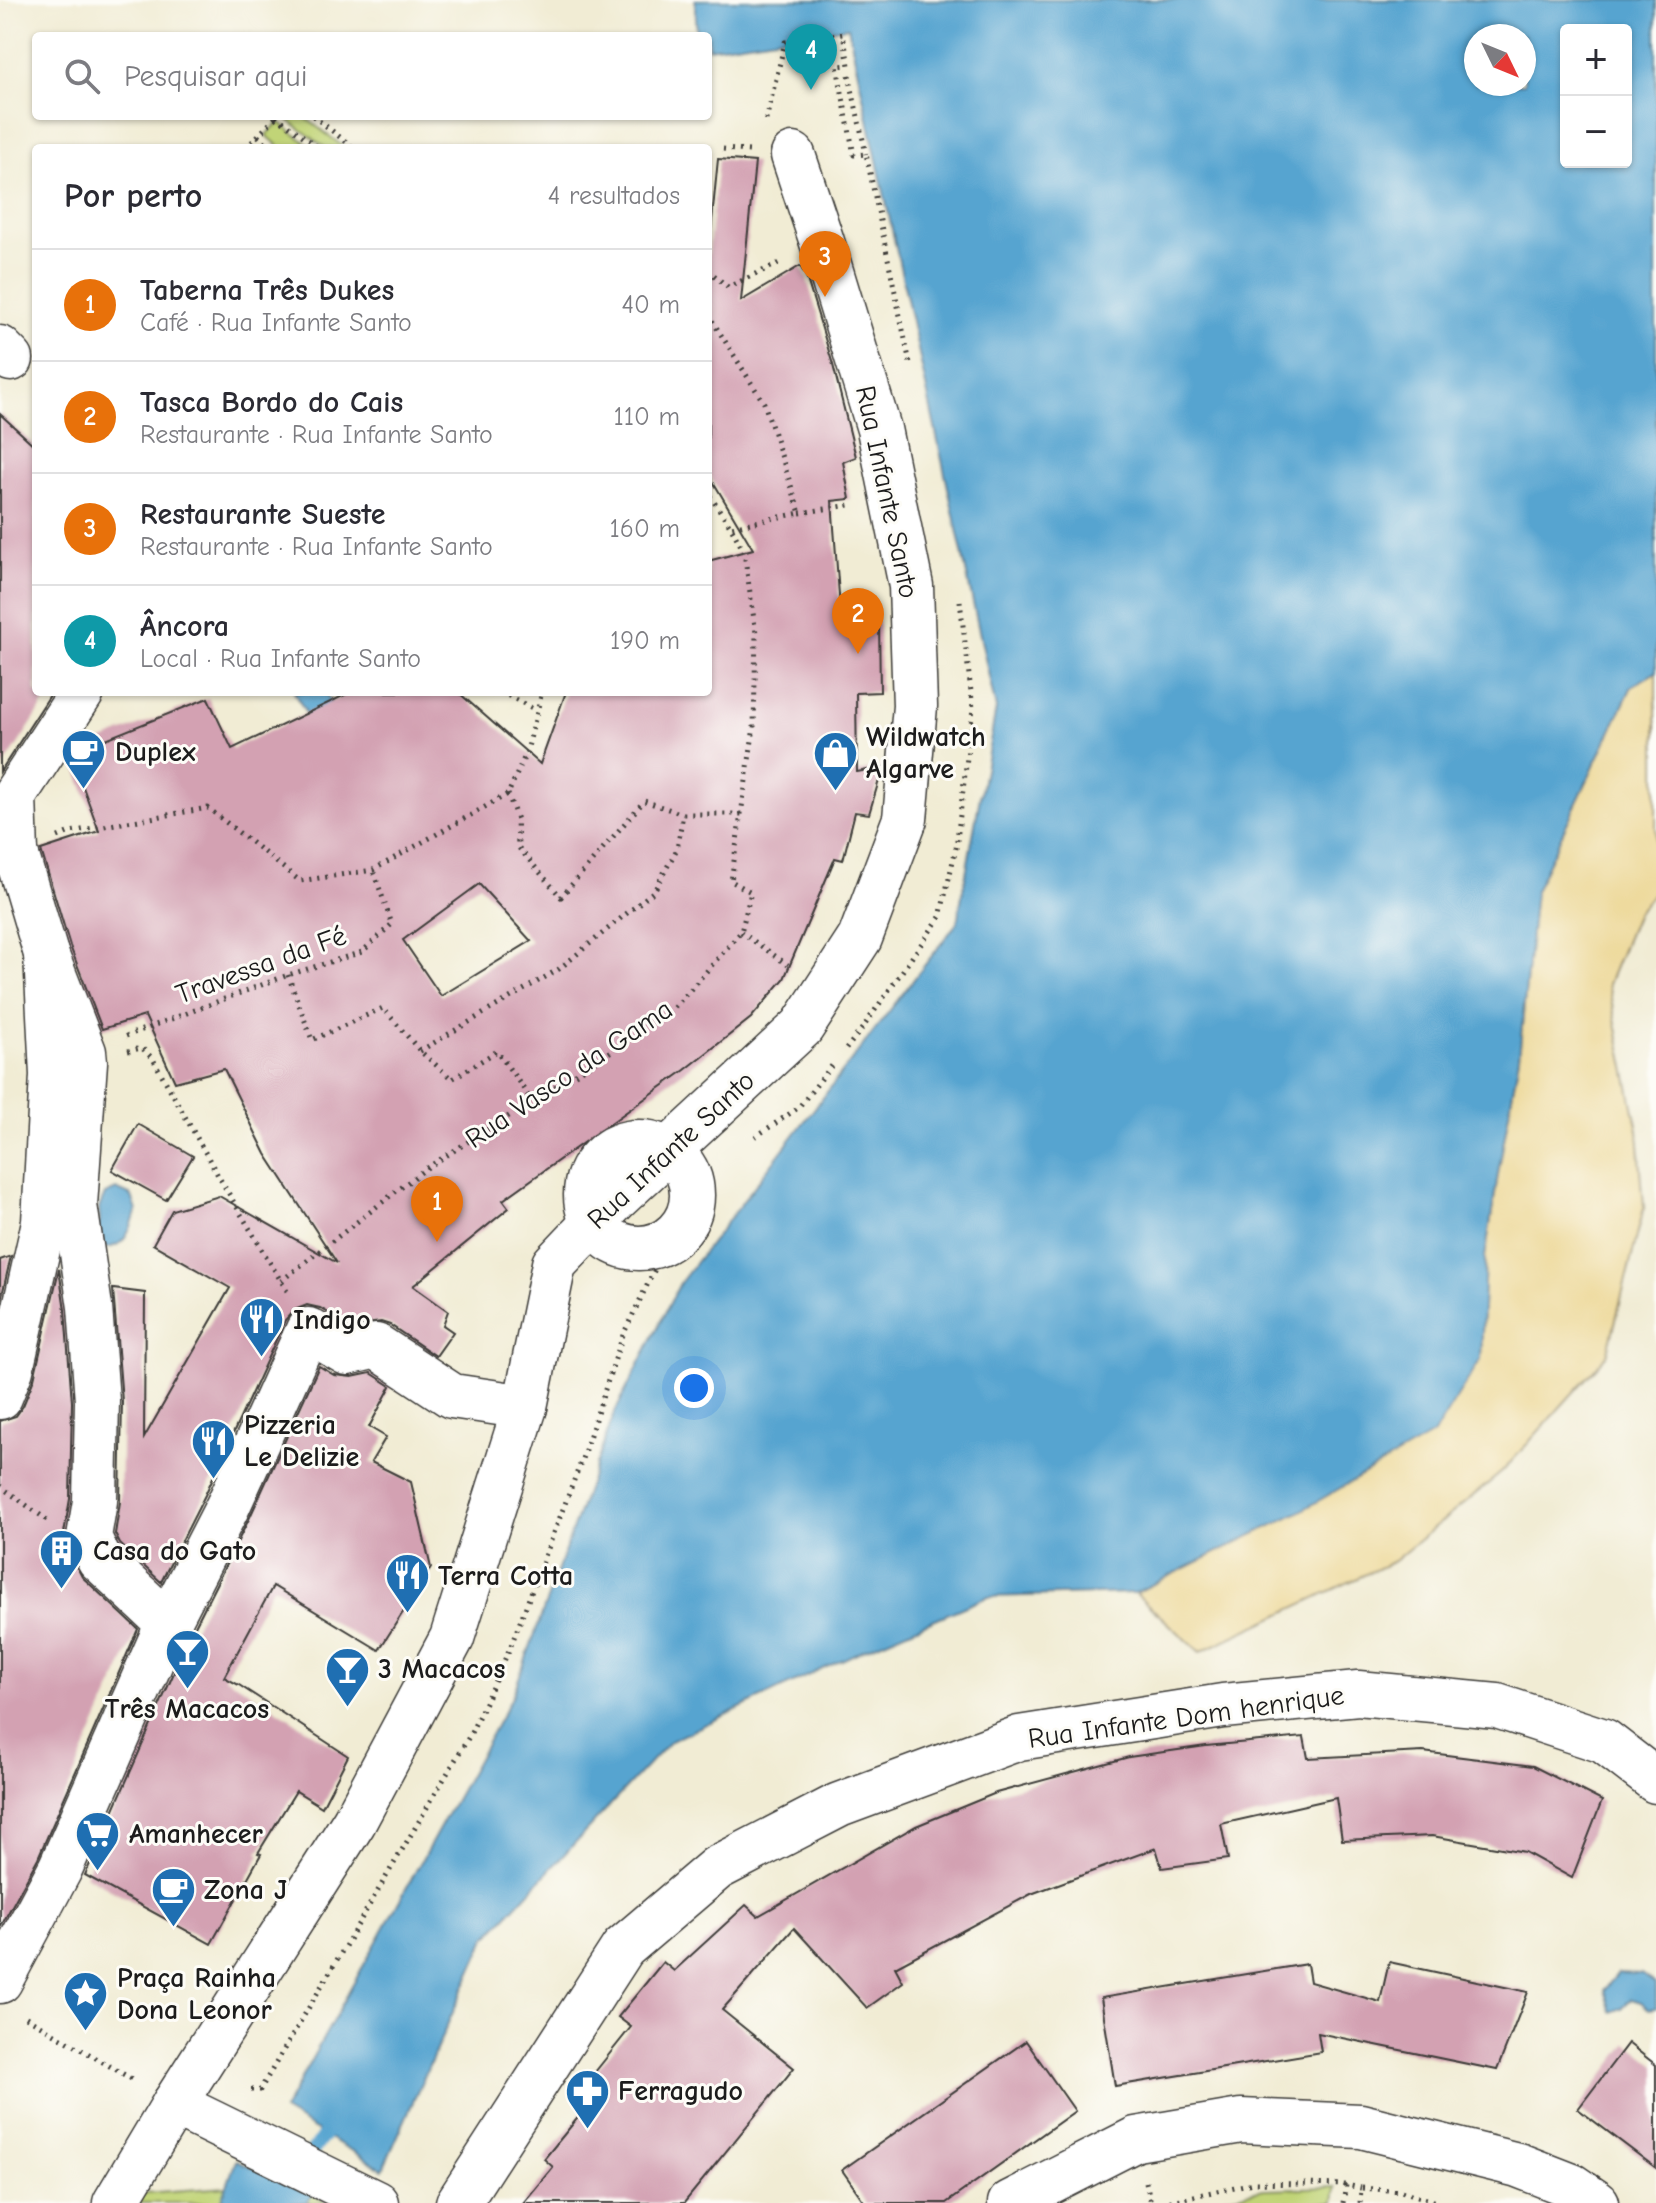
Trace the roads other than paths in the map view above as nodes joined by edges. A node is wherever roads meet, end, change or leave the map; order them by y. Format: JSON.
{"nodes":[{"id":1,"x":775,"y":153,"type":"road end"},
{"id":2,"x":79,"y":696,"type":"edge"},
{"id":3,"x":8,"y":843,"type":"edge"},
{"id":4,"x":46,"y":954,"type":"junction"},
{"id":5,"x":668,"y":1150,"type":"junction"},
{"id":6,"x":592,"y":1223,"type":"junction"},
{"id":7,"x":0,"y":1397,"type":"edge"},
{"id":8,"x":525,"y":1407,"type":"junction"},
{"id":9,"x":168,"y":1623,"type":"junction"},
{"id":10,"x":1656,"y":1781,"type":"edge"},
{"id":11,"x":0,"y":1981,"type":"edge"},
{"id":12,"x":174,"y":2104,"type":"junction"},
{"id":13,"x":115,"y":2203,"type":"edge"},
{"id":14,"x":376,"y":2203,"type":"edge"},
{"id":15,"x":458,"y":2203,"type":"edge"},
{"id":16,"x":1010,"y":2203,"type":"edge"},
{"id":17,"x":1597,"y":2203,"type":"edge"}],
"edges":[{"from":1,"to":5,"type":"street","name":"Rua Infante Santo"},
{"from":2,"to":3,"type":"street"},
{"from":3,"to":4,"type":"street"},
{"from":4,"to":7,"type":"street"},
{"from":4,"to":9,"type":"street"},
{"from":5,"to":6,"type":"street","name":"Rua Infante Santo"},
{"from":5,"to":6,"type":"street"},
{"from":6,"to":8,"type":"street","name":"Rua Infante Santo"},
{"from":8,"to":9,"type":"street"},
{"from":8,"to":12,"type":"street","name":"Rua Infante Santo"},
{"from":9,"to":11,"type":"street"},
{"from":10,"to":15,"type":"street","name":"Rua Infante Dom henrique"},
{"from":12,"to":13,"type":"street","name":"Rua Infante Santo"},
{"from":12,"to":14,"type":"street"},
{"from":16,"to":17,"type":"street"}]}
